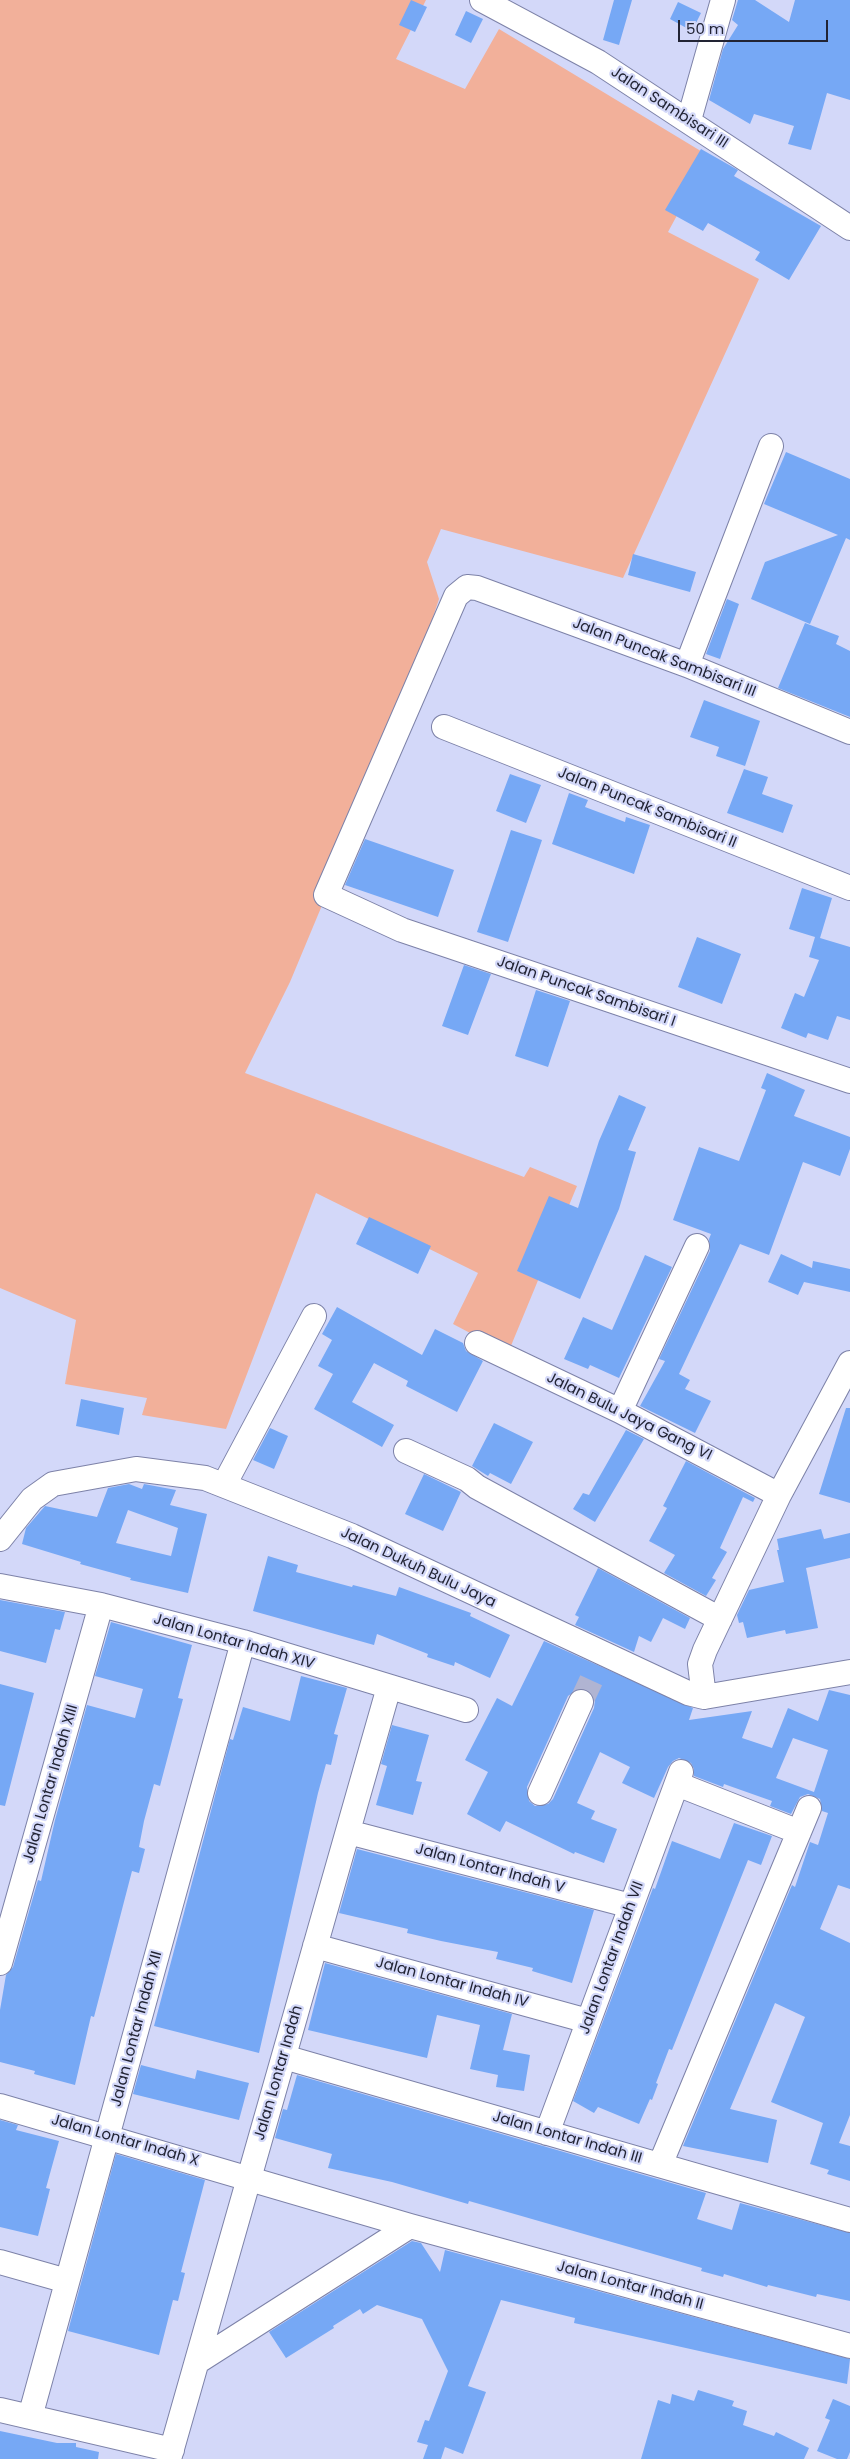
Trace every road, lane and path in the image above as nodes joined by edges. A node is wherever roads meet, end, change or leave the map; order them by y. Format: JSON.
{"nodes":[{"id":1,"x":482,"y":0,"type":"edge"},
{"id":2,"x":723,"y":0,"type":"edge"},
{"id":3,"x":689,"y":120,"type":"junction"},
{"id":4,"x":850,"y":228,"type":"edge"},
{"id":5,"x":771,"y":446,"type":"dead end"},
{"id":6,"x":688,"y":665,"type":"junction"},
{"id":7,"x":444,"y":727,"type":"dead end"},
{"id":8,"x":850,"y":732,"type":"edge"},
{"id":9,"x":850,"y":888,"type":"edge"},
{"id":10,"x":326,"y":895,"type":"joint"},
{"id":11,"x":850,"y":1081,"type":"edge"},
{"id":12,"x":697,"y":1246,"type":"dead end"},
{"id":13,"x":314,"y":1316,"type":"dead end"},
{"id":14,"x":477,"y":1343,"type":"dead end"},
{"id":15,"x":850,"y":1363,"type":"edge"},
{"id":16,"x":620,"y":1411,"type":"junction"},
{"id":17,"x":406,"y":1451,"type":"dead end"},
{"id":18,"x":224,"y":1485,"type":"junction"},
{"id":19,"x":779,"y":1495,"type":"junction"},
{"id":20,"x":0,"y":1539,"type":"edge"},
{"id":21,"x":0,"y":1586,"type":"edge"},
{"id":22,"x":101,"y":1604,"type":"junction"},
{"id":23,"x":720,"y":1619,"type":"junction"},
{"id":24,"x":243,"y":1642,"type":"junction"},
{"id":25,"x":850,"y":1672,"type":"edge"},
{"id":26,"x":821,"y":1678,"type":"junction"},
{"id":27,"x":389,"y":1687,"type":"junction"},
{"id":28,"x":850,"y":1689,"type":"edge"},
{"id":29,"x":704,"y":1697,"type":"junction"},
{"id":30,"x":581,"y":1702,"type":"tunnel mouth"},
{"id":31,"x":466,"y":1710,"type":"dead end"},
{"id":32,"x":540,"y":1793,"type":"dead end"},
{"id":33,"x":809,"y":1808,"type":"dead end"},
{"id":34,"x":348,"y":1832,"type":"junction"},
{"id":35,"x":799,"y":1832,"type":"junction"},
{"id":36,"x":631,"y":1906,"type":"junction"},
{"id":37,"x":315,"y":1946,"type":"junction"},
{"id":38,"x":0,"y":1963,"type":"edge"},
{"id":39,"x":588,"y":2021,"type":"junction"},
{"id":40,"x":284,"y":2057,"type":"junction"},
{"id":41,"x":0,"y":2106,"type":"edge"},
{"id":42,"x":547,"y":2133,"type":"junction"},
{"id":43,"x":107,"y":2136,"type":"junction"},
{"id":44,"x":660,"y":2165,"type":"junction"},
{"id":45,"x":249,"y":2177,"type":"junction"},
{"id":46,"x":850,"y":2220,"type":"edge"},
{"id":47,"x":410,"y":2226,"type":"junction"},
{"id":48,"x":0,"y":2262,"type":"edge"},
{"id":49,"x":67,"y":2281,"type":"junction"},
{"id":50,"x":850,"y":2346,"type":"edge"},
{"id":51,"x":197,"y":2362,"type":"junction"},
{"id":52,"x":0,"y":2410,"type":"edge"},
{"id":53,"x":30,"y":2417,"type":"junction"},
{"id":54,"x":171,"y":2454,"type":"edge"}],
"edges":[{"from":1,"to":3,"type":"street","name":"Jalan Sambisari III"},
{"from":2,"to":3,"type":"street"},
{"from":3,"to":4,"type":"street","name":"Jalan Sambisari III"},
{"from":5,"to":6,"type":"street"},
{"from":6,"to":8,"type":"street","name":"Jalan Puncak Sambisari III"},
{"from":6,"to":10,"type":"street","name":"Jalan Puncak Sambisari III"},
{"from":7,"to":9,"type":"street","name":"Jalan Puncak Sambisari II"},
{"from":10,"to":11,"type":"street","name":"Jalan Puncak Sambisari I"},
{"from":12,"to":16,"type":"street"},
{"from":13,"to":18,"type":"street"},
{"from":14,"to":16,"type":"street","name":"Jalan Bulu Jaya Gang VI"},
{"from":15,"to":19,"type":"street"},
{"from":16,"to":19,"type":"street","name":"Jalan Bulu Jaya Gang VI"},
{"from":17,"to":23,"type":"street"},
{"from":18,"to":20,"type":"street","name":"Jalan Dukuh Bulu Jaya"},
{"from":18,"to":29,"type":"street","name":"Jalan Dukuh Bulu Jaya"},
{"from":19,"to":23,"type":"street"},
{"from":21,"to":22,"type":"street","name":"Jalan Lontar Indah XIV"},
{"from":22,"to":24,"type":"street","name":"Jalan Lontar Indah XIV"},
{"from":22,"to":38,"type":"street","name":"Jalan Lontar Indah XIII"},
{"from":23,"to":29,"type":"street"},
{"from":24,"to":27,"type":"street","name":"Jalan Lontar Indah XIV"},
{"from":24,"to":43,"type":"street","name":"Jalan Lontar Indah XII"},
{"from":25,"to":26,"type":"street","name":"Jalan Dukuh Bulu Jaya"},
{"from":26,"to":28,"type":"street"},
{"from":26,"to":29,"type":"street","name":"Jalan Dukuh Bulu Jaya"},
{"from":27,"to":31,"type":"street","name":"Jalan Lontar Indah XIV"},
{"from":27,"to":34,"type":"street","name":"Jalan Lontar Indah"},
{"from":30,"to":32,"type":"street"},
{"from":33,"to":35,"type":"street"},
{"from":34,"to":36,"type":"street","name":"Jalan Lontar Indah V"},
{"from":34,"to":37,"type":"street","name":"Jalan Lontar Indah"},
{"from":35,"to":36,"type":"street","name":"Jalan Lontar Indah VII"},
{"from":35,"to":44,"type":"street"},
{"from":36,"to":39,"type":"street","name":"Jalan Lontar Indah VII"},
{"from":37,"to":39,"type":"street","name":"Jalan Lontar Indah IV"},
{"from":37,"to":40,"type":"street","name":"Jalan Lontar Indah"},
{"from":39,"to":42,"type":"street","name":"Jalan Lontar Indah VII"},
{"from":40,"to":42,"type":"street","name":"Jalan Lontar Indah III"},
{"from":40,"to":45,"type":"street","name":"Jalan Lontar Indah"},
{"from":41,"to":43,"type":"street","name":"Jalan Lontar Indah X"},
{"from":42,"to":44,"type":"street","name":"Jalan Lontar Indah III"},
{"from":43,"to":45,"type":"street","name":"Jalan Lontar Indah X"},
{"from":43,"to":49,"type":"street","name":"Jalan Lontar Indah XII"},
{"from":44,"to":46,"type":"street","name":"Jalan Lontar Indah III"},
{"from":45,"to":47,"type":"street","name":"Jalan Lontar Indah II"},
{"from":45,"to":51,"type":"street","name":"Jalan Lontar Indah"},
{"from":47,"to":50,"type":"street","name":"Jalan Lontar Indah II"},
{"from":47,"to":51,"type":"street"},
{"from":48,"to":49,"type":"street"},
{"from":49,"to":53,"type":"street","name":"Jalan Lontar Indah XII"},
{"from":51,"to":54,"type":"street","name":"Jalan Lontar Indah"},
{"from":52,"to":53,"type":"street"},
{"from":53,"to":54,"type":"street"}]}
